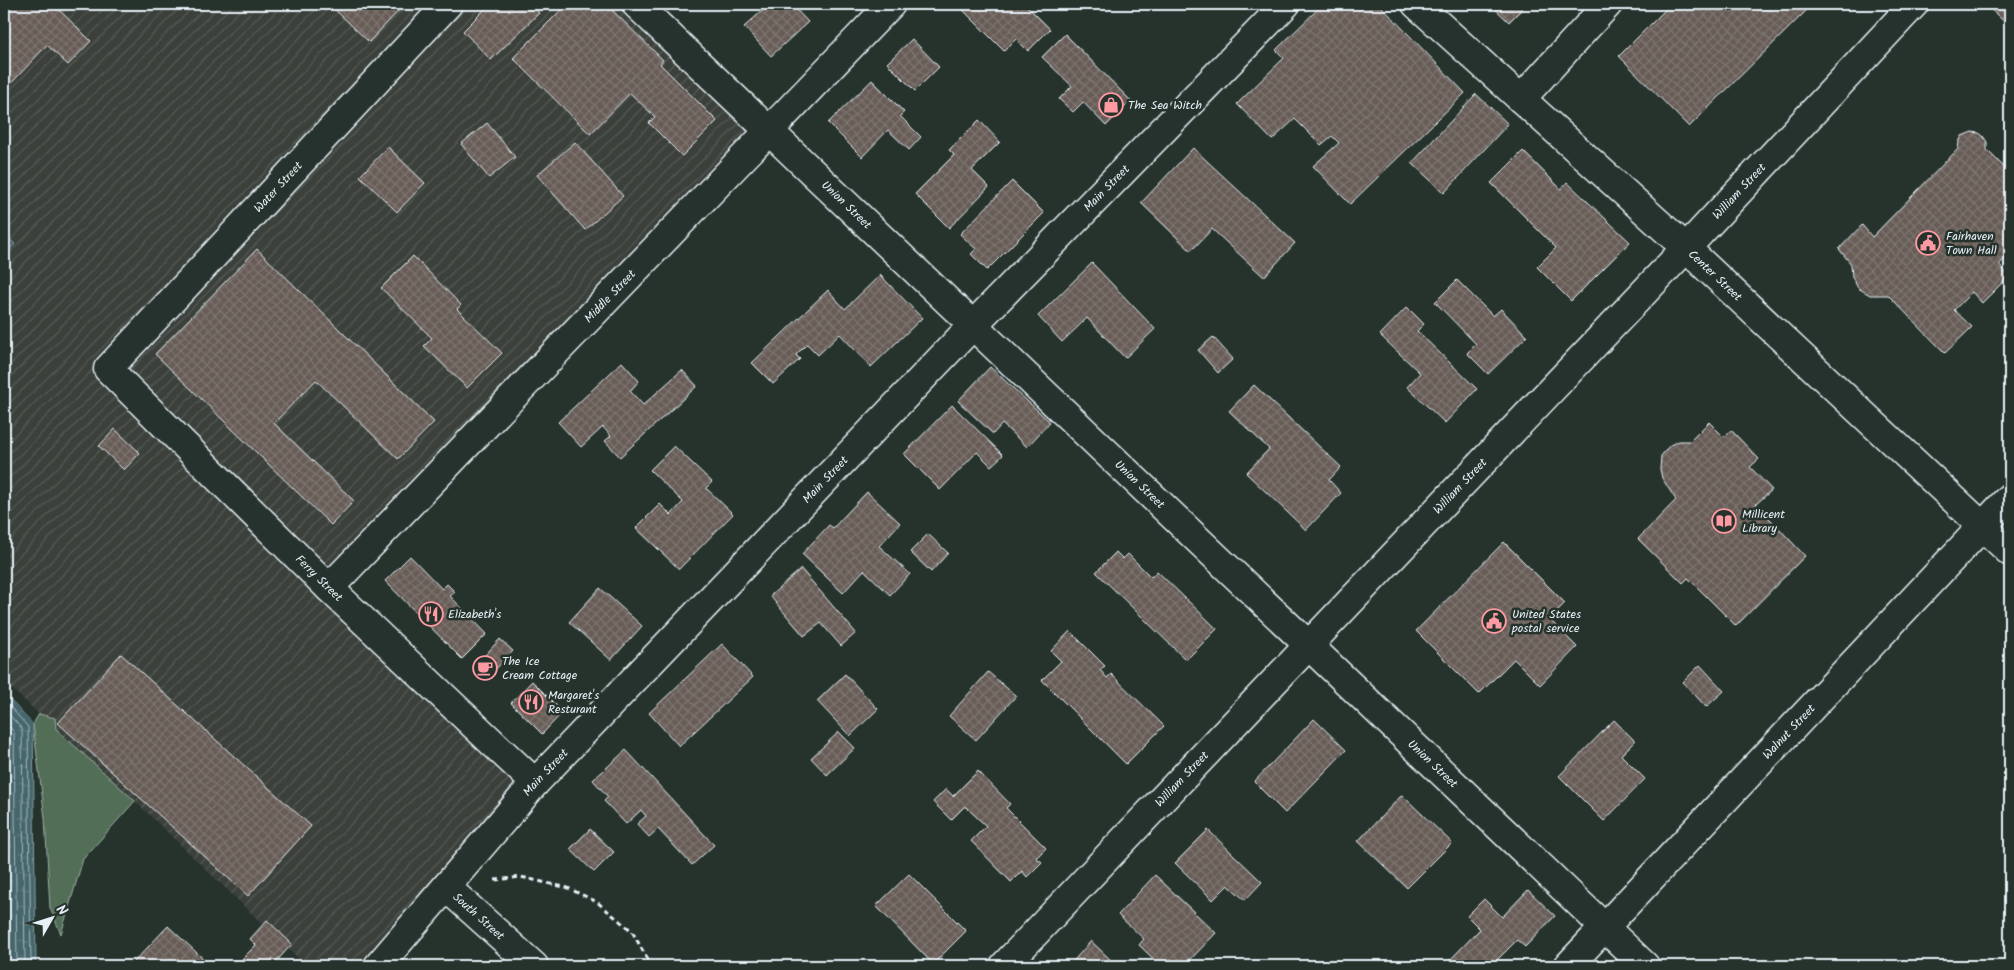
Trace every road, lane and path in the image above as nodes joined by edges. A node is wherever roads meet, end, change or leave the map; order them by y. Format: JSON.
{"nodes":[{"id":1,"x":448,"y":4,"type":"edge"},
{"id":2,"x":636,"y":4,"type":"edge"},
{"id":3,"x":891,"y":4,"type":"edge"},
{"id":4,"x":1286,"y":4,"type":"edge"},
{"id":5,"x":1416,"y":4,"type":"edge"},
{"id":6,"x":1608,"y":4,"type":"edge"},
{"id":7,"x":1914,"y":4,"type":"edge"},
{"id":8,"x":1520,"y":99,"type":"junction"},
{"id":9,"x":768,"y":130,"type":"junction"},
{"id":10,"x":1686,"y":248,"type":"junction"},
{"id":11,"x":973,"y":325,"type":"junction"},
{"id":12,"x":108,"y":369,"type":"joint"},
{"id":13,"x":2010,"y":497,"type":"edge"},
{"id":14,"x":1982,"y":525,"type":"junction"},
{"id":15,"x":2010,"y":552,"type":"edge"},
{"id":16,"x":328,"y":588,"type":"junction"},
{"id":17,"x":1309,"y":646,"type":"junction"},
{"id":18,"x":534,"y":783,"type":"junction"},
{"id":19,"x":446,"y":887,"type":"junction"},
{"id":20,"x":1605,"y":928,"type":"junction"},
{"id":21,"x":378,"y":966,"type":"edge"},
{"id":22,"x":534,"y":966,"type":"edge"},
{"id":23,"x":651,"y":966,"type":"edge"},
{"id":24,"x":1004,"y":966,"type":"edge"},
{"id":25,"x":1568,"y":966,"type":"edge"},
{"id":26,"x":1645,"y":966,"type":"edge"}],
"edges":[{"from":1,"to":12,"type":"street","name":"Water Street"},
{"from":2,"to":9,"type":"street","name":"Union Street"},
{"from":3,"to":9,"type":"street","name":"Middle Street"},
{"from":4,"to":11,"type":"street","name":"Main Street"},
{"from":5,"to":8,"type":"street","name":"Center Street"},
{"from":6,"to":8,"type":"street"},
{"from":7,"to":10,"type":"street","name":"William Street"},
{"from":8,"to":10,"type":"street","name":"Center Street"},
{"from":9,"to":11,"type":"street","name":"Union Street"},
{"from":9,"to":16,"type":"street","name":"Middle Street"},
{"from":10,"to":14,"type":"street","name":"Center Street"},
{"from":10,"to":17,"type":"street","name":"William Street"},
{"from":11,"to":17,"type":"street","name":"Union Street"},
{"from":11,"to":18,"type":"street","name":"Main Street"},
{"from":12,"to":16,"type":"street","name":"Ferry Street"},
{"from":13,"to":14,"type":"street","name":"Walnut Street"},
{"from":14,"to":15,"type":"street","name":"Center Street"},
{"from":14,"to":20,"type":"street","name":"Walnut Street"},
{"from":16,"to":18,"type":"street","name":"Ferry Street"},
{"from":17,"to":20,"type":"street","name":"Union Street"},
{"from":17,"to":24,"type":"street","name":"William Street"},
{"from":18,"to":19,"type":"street","name":"Main Street"},
{"from":19,"to":21,"type":"street","name":"Main Street"},
{"from":19,"to":22,"type":"street","name":"South Street"},
{"from":19,"to":23,"type":"path"},
{"from":20,"to":25,"type":"street","name":"Walnut Street"},
{"from":20,"to":26,"type":"street","name":"Union Street"}]}
